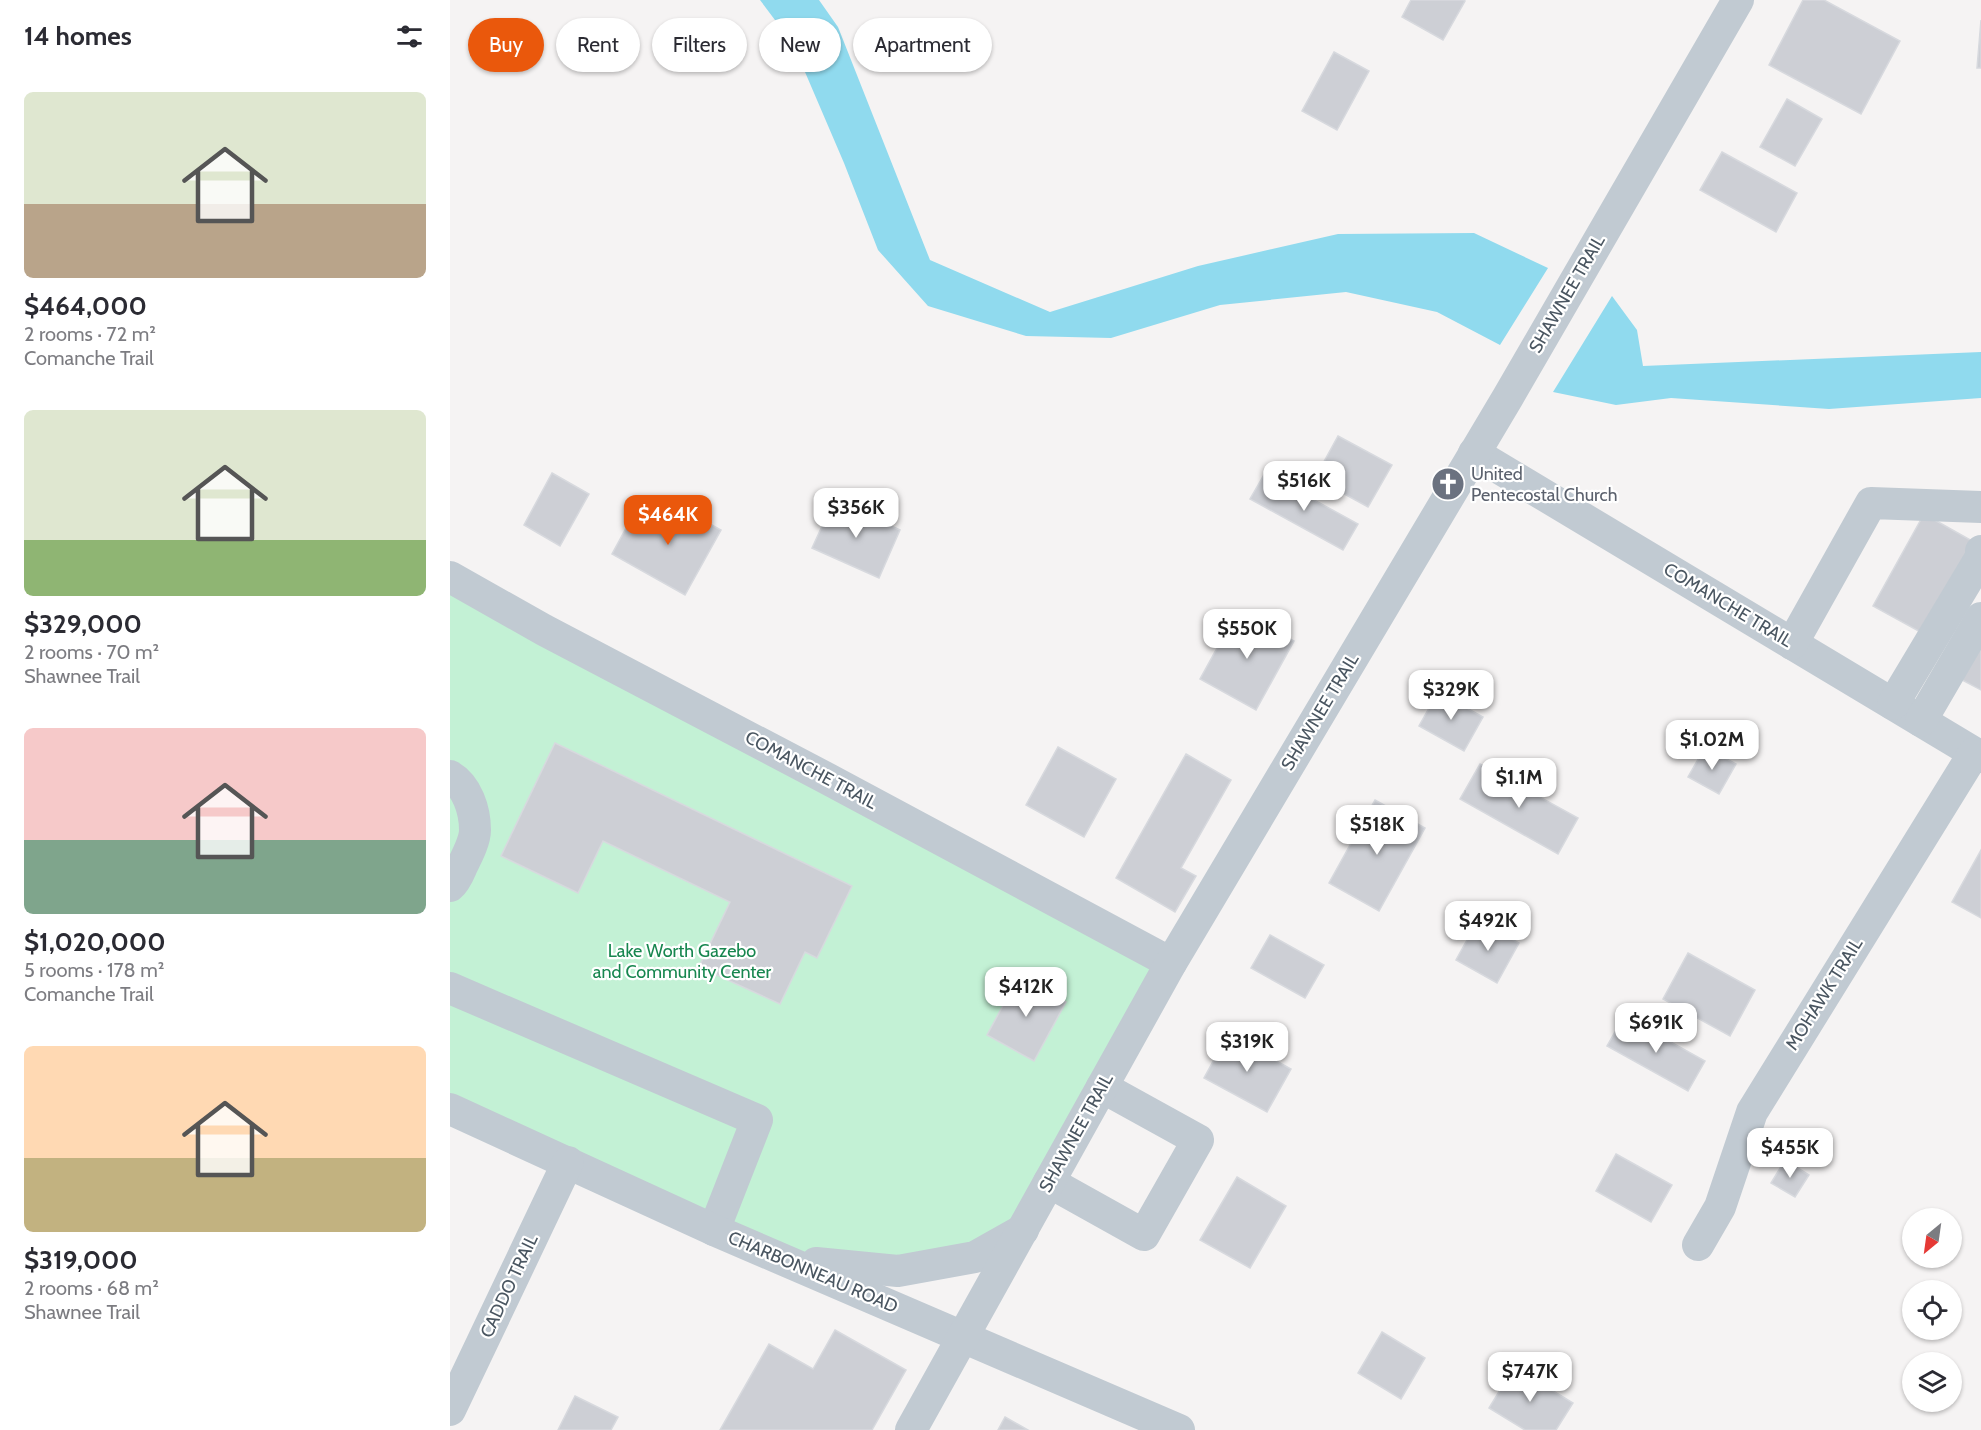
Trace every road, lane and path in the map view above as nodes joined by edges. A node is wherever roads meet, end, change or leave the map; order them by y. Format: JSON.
{"nodes":[{"id":1,"x":1738,"y":0,"type":"edge"},
{"id":2,"x":1474,"y":453,"type":"junction"},
{"id":3,"x":1981,"y":507,"type":"edge"},
{"id":4,"x":1981,"y":551,"type":"edge"},
{"id":5,"x":450,"y":578,"type":"edge"},
{"id":6,"x":1981,"y":618,"type":"edge"},
{"id":7,"x":1792,"y":644,"type":"junction"},
{"id":8,"x":1893,"y":704,"type":"junction"},
{"id":9,"x":1921,"y":721,"type":"junction"},
{"id":10,"x":1978,"y":755,"type":"edge"},
{"id":11,"x":450,"y":776,"type":"edge"},
{"id":12,"x":450,"y":886,"type":"edge"},
{"id":13,"x":1171,"y":963,"type":"junction"},
{"id":14,"x":450,"y":988,"type":"edge"},
{"id":15,"x":1101,"y":1087,"type":"junction"},
{"id":16,"x":450,"y":1109,"type":"edge"},
{"id":17,"x":568,"y":1162,"type":"junction"},
{"id":18,"x":1049,"y":1182,"type":"junction"},
{"id":19,"x":714,"y":1230,"type":"junction"},
{"id":20,"x":1023,"y":1230,"type":"junction"},
{"id":21,"x":1698,"y":1245,"type":"dead end"},
{"id":22,"x":786,"y":1261,"type":"junction"},
{"id":23,"x":964,"y":1336,"type":"junction"},
{"id":24,"x":450,"y":1410,"type":"edge"},
{"id":25,"x":911,"y":1430,"type":"edge"},
{"id":26,"x":1179,"y":1430,"type":"edge"}],
"edges":[{"from":1,"to":2,"type":"street","name":"SHAWNEE TRAIL"},
{"from":2,"to":7,"type":"street","name":"COMANCHE TRAIL"},
{"from":2,"to":13,"type":"street","name":"SHAWNEE TRAIL"},
{"from":3,"to":7,"type":"street"},
{"from":4,"to":8,"type":"street"},
{"from":5,"to":13,"type":"street","name":"COMANCHE TRAIL"},
{"from":6,"to":9,"type":"street"},
{"from":7,"to":8,"type":"street","name":"COMANCHE TRAIL"},
{"from":8,"to":9,"type":"street","name":"COMANCHE TRAIL"},
{"from":9,"to":10,"type":"street","name":"COMANCHE TRAIL"},
{"from":10,"to":21,"type":"street","name":"MOHAWK TRAIL"},
{"from":11,"to":12,"type":"street"},
{"from":13,"to":15,"type":"street","name":"SHAWNEE TRAIL"},
{"from":14,"to":19,"type":"street"},
{"from":15,"to":18,"type":"street","name":"SHAWNEE TRAIL"},
{"from":15,"to":18,"type":"street"},
{"from":16,"to":17,"type":"street","name":"CHARBONNEAU ROAD"},
{"from":17,"to":19,"type":"street","name":"CHARBONNEAU ROAD"},
{"from":17,"to":24,"type":"street","name":"CADDO TRAIL"},
{"from":18,"to":20,"type":"street","name":"SHAWNEE TRAIL"},
{"from":19,"to":22,"type":"street","name":"CHARBONNEAU ROAD"},
{"from":20,"to":22,"type":"street"},
{"from":20,"to":23,"type":"street","name":"SHAWNEE TRAIL"},
{"from":22,"to":23,"type":"street","name":"CHARBONNEAU ROAD"},
{"from":23,"to":25,"type":"street","name":"SHAWNEE TRAIL"},
{"from":23,"to":26,"type":"street","name":"CHARBONNEAU ROAD"}]}
